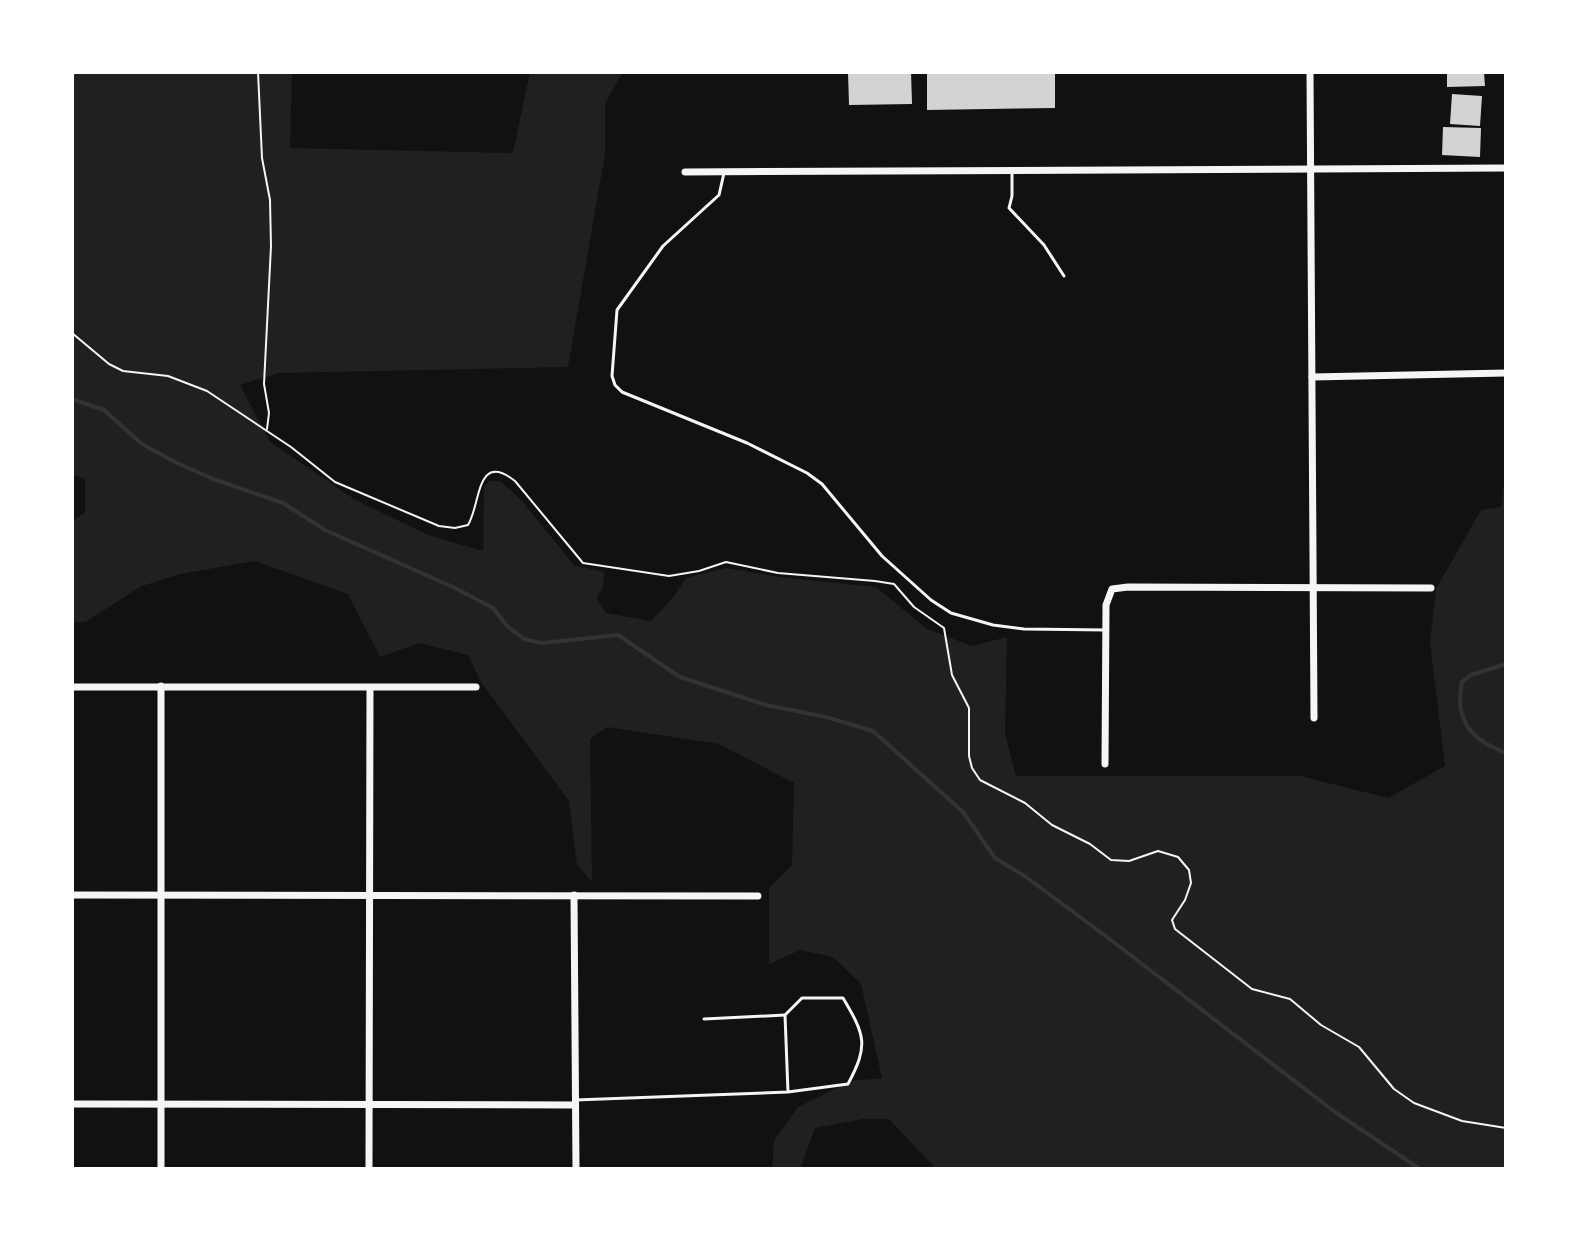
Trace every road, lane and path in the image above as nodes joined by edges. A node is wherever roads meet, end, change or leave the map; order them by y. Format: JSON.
{"nodes":[{"id":1,"x":74,"y":72,"type":"edge"},
{"id":2,"x":258,"y":72,"type":"edge"},
{"id":3,"x":1310,"y":72,"type":"edge"},
{"id":4,"x":72,"y":78,"type":"edge"},
{"id":5,"x":1506,"y":168,"type":"edge"},
{"id":6,"x":1312,"y":170,"type":"junction"},
{"id":7,"x":1012,"y":171,"type":"junction"},
{"id":8,"x":685,"y":172,"type":"dead end"},
{"id":9,"x":724,"y":172,"type":"junction"},
{"id":10,"x":1064,"y":276,"type":"dead end"},
{"id":11,"x":72,"y":333,"type":"edge"},
{"id":12,"x":1506,"y":373,"type":"edge"},
{"id":13,"x":1312,"y":377,"type":"junction"},
{"id":14,"x":267,"y":431,"type":"junction"},
{"id":15,"x":1312,"y":587,"type":"junction"},
{"id":16,"x":1431,"y":588,"type":"dead end"},
{"id":17,"x":1106,"y":630,"type":"junction"},
{"id":18,"x":161,"y":686,"type":"junction"},
{"id":19,"x":72,"y":687,"type":"edge"},
{"id":20,"x":476,"y":687,"type":"dead end"},
{"id":21,"x":370,"y":688,"type":"junction"},
{"id":22,"x":1314,"y":718,"type":"dead end"},
{"id":23,"x":1105,"y":764,"type":"dead end"},
{"id":24,"x":72,"y":895,"type":"edge"},
{"id":25,"x":161,"y":895,"type":"junction"},
{"id":26,"x":574,"y":895,"type":"junction"},
{"id":27,"x":369,"y":896,"type":"junction"},
{"id":28,"x":758,"y":896,"type":"dead end"},
{"id":29,"x":785,"y":1015,"type":"junction"},
{"id":30,"x":704,"y":1019,"type":"dead end"},
{"id":31,"x":788,"y":1092,"type":"junction"},
{"id":32,"x":575,"y":1102,"type":"junction"},
{"id":33,"x":161,"y":1103,"type":"junction"},
{"id":34,"x":72,"y":1104,"type":"edge"},
{"id":35,"x":369,"y":1104,"type":"junction"},
{"id":36,"x":1506,"y":1128,"type":"edge"},
{"id":37,"x":161,"y":1169,"type":"edge"},
{"id":38,"x":369,"y":1169,"type":"edge"},
{"id":39,"x":576,"y":1169,"type":"edge"}],
"edges":[{"from":1,"to":4,"type":"path"},
{"from":2,"to":14,"type":"path"},
{"from":3,"to":6,"type":"street"},
{"from":5,"to":6,"type":"street"},
{"from":6,"to":7,"type":"street"},
{"from":6,"to":13,"type":"street"},
{"from":7,"to":9,"type":"street"},
{"from":7,"to":10,"type":"lane"},
{"from":8,"to":9,"type":"street"},
{"from":9,"to":17,"type":"lane"},
{"from":11,"to":14,"type":"path"},
{"from":12,"to":13,"type":"street"},
{"from":13,"to":15,"type":"street"},
{"from":14,"to":36,"type":"path"},
{"from":15,"to":16,"type":"street"},
{"from":15,"to":17,"type":"street"},
{"from":15,"to":22,"type":"street"},
{"from":17,"to":23,"type":"street"},
{"from":18,"to":19,"type":"street"},
{"from":18,"to":21,"type":"street"},
{"from":18,"to":25,"type":"street"},
{"from":20,"to":21,"type":"street"},
{"from":21,"to":27,"type":"street"},
{"from":24,"to":25,"type":"street"},
{"from":25,"to":27,"type":"street"},
{"from":25,"to":33,"type":"street"},
{"from":26,"to":27,"type":"street"},
{"from":26,"to":28,"type":"street"},
{"from":26,"to":32,"type":"street"},
{"from":27,"to":35,"type":"street"},
{"from":29,"to":30,"type":"lane"},
{"from":29,"to":31,"type":"lane"},
{"from":29,"to":31,"type":"lane"},
{"from":31,"to":32,"type":"lane"},
{"from":32,"to":35,"type":"street"},
{"from":32,"to":39,"type":"street"},
{"from":33,"to":34,"type":"street"},
{"from":33,"to":35,"type":"street"},
{"from":33,"to":37,"type":"street"},
{"from":35,"to":38,"type":"street"}]}
